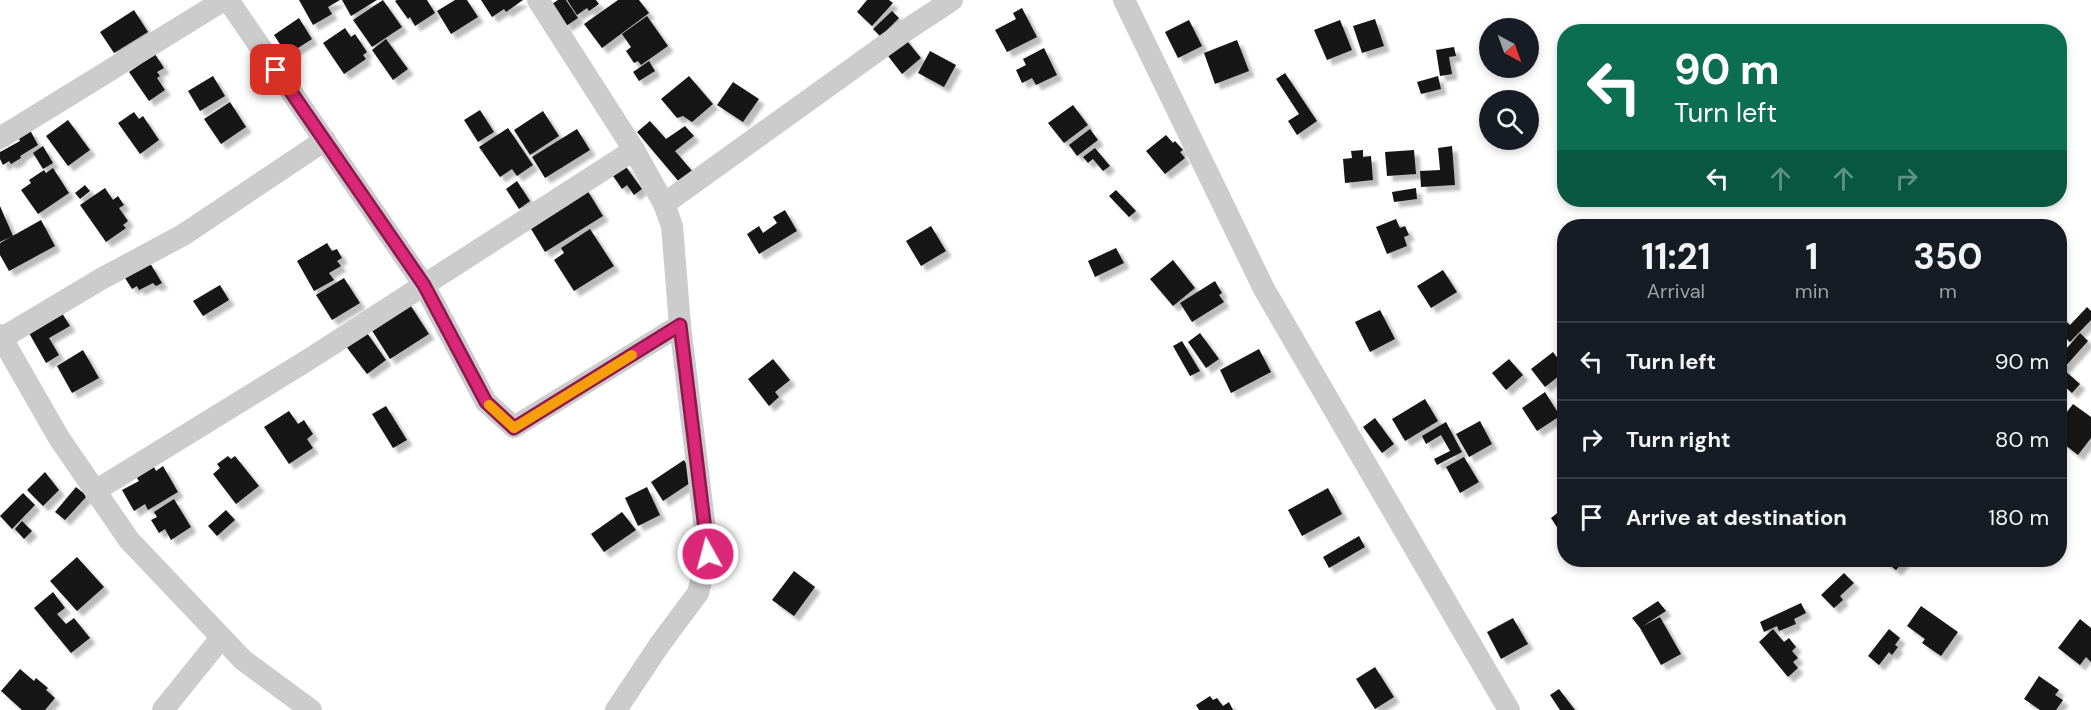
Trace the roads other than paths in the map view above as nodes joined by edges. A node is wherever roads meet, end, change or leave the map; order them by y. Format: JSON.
{"nodes":[{"id":1,"x":226,"y":0,"type":"edge"},
{"id":2,"x":538,"y":0,"type":"edge"},
{"id":3,"x":952,"y":0,"type":"edge"},
{"id":4,"x":1124,"y":0,"type":"edge"},
{"id":5,"x":0,"y":138,"type":"edge"},
{"id":6,"x":325,"y":140,"type":"junction"},
{"id":7,"x":634,"y":150,"type":"junction"},
{"id":8,"x":664,"y":204,"type":"junction"},
{"id":9,"x":424,"y":285,"type":"junction"},
{"id":10,"x":680,"y":325,"type":"junction"},
{"id":11,"x":1,"y":336,"type":"edge"},
{"id":12,"x":95,"y":491,"type":"junction"},
{"id":13,"x":221,"y":638,"type":"junction"},
{"id":14,"x":163,"y":710,"type":"edge"},
{"id":15,"x":311,"y":710,"type":"edge"},
{"id":16,"x":616,"y":710,"type":"edge"},
{"id":17,"x":1509,"y":710,"type":"edge"}],
"edges":[{"from":1,"to":5,"type":"street"},
{"from":1,"to":6,"type":"street"},
{"from":2,"to":7,"type":"street"},
{"from":3,"to":8,"type":"street"},
{"from":4,"to":17,"type":"street"},
{"from":6,"to":9,"type":"street"},
{"from":6,"to":11,"type":"street"},
{"from":7,"to":8,"type":"street"},
{"from":7,"to":9,"type":"street"},
{"from":8,"to":10,"type":"street"},
{"from":9,"to":10,"type":"street"},
{"from":9,"to":12,"type":"street"},
{"from":10,"to":16,"type":"street"},
{"from":11,"to":12,"type":"street"},
{"from":12,"to":13,"type":"street"},
{"from":13,"to":14,"type":"street"},
{"from":13,"to":15,"type":"street"}]}
